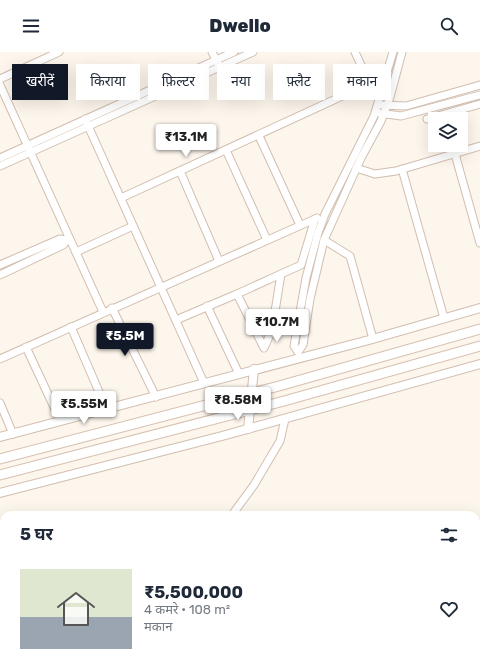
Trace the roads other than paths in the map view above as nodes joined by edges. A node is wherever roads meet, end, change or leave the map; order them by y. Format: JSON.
{"nodes":[{"id":1,"x":59,"y":52,"type":"edge"},
{"id":2,"x":212,"y":52,"type":"edge"},
{"id":3,"x":234,"y":52,"type":"edge"},
{"id":4,"x":253,"y":52,"type":"edge"},
{"id":5,"x":355,"y":52,"type":"edge"},
{"id":6,"x":393,"y":52,"type":"edge"},
{"id":7,"x":402,"y":52,"type":"edge"},
{"id":8,"x":49,"y":54,"type":"edge"},
{"id":9,"x":217,"y":64,"type":"junction"},
{"id":10,"x":0,"y":79,"type":"edge"},
{"id":11,"x":0,"y":85,"type":"edge"},
{"id":12,"x":480,"y":85,"type":"edge"},
{"id":13,"x":480,"y":94,"type":"edge"},
{"id":14,"x":378,"y":104,"type":"junction"},
{"id":15,"x":480,"y":104,"type":"edge"},
{"id":16,"x":386,"y":106,"type":"junction"},
{"id":17,"x":376,"y":112,"type":"junction"},
{"id":18,"x":383,"y":115,"type":"junction"},
{"id":19,"x":427,"y":119,"type":"dead end"},
{"id":20,"x":87,"y":123,"type":"junction"},
{"id":21,"x":259,"y":136,"type":"junction"},
{"id":22,"x":480,"y":146,"type":"edge"},
{"id":23,"x":29,"y":149,"type":"junction"},
{"id":24,"x":226,"y":150,"type":"junction"},
{"id":25,"x":454,"y":154,"type":"junction"},
{"id":26,"x":0,"y":158,"type":"edge"},
{"id":27,"x":0,"y":166,"type":"edge"},
{"id":28,"x":356,"y":168,"type":"junction"},
{"id":29,"x":402,"y":169,"type":"junction"},
{"id":30,"x":180,"y":171,"type":"junction"},
{"id":31,"x":121,"y":198,"type":"junction"},
{"id":32,"x":325,"y":214,"type":"junction"},
{"id":33,"x":315,"y":219,"type":"junction"},
{"id":34,"x":300,"y":225,"type":"junction"},
{"id":35,"x":134,"y":226,"type":"junction"},
{"id":36,"x":68,"y":240,"type":"junction"},
{"id":37,"x":267,"y":240,"type":"junction"},
{"id":38,"x":324,"y":240,"type":"junction"},
{"id":39,"x":480,"y":243,"type":"edge"},
{"id":40,"x":76,"y":252,"type":"junction"},
{"id":41,"x":218,"y":261,"type":"junction"},
{"id":42,"x":0,"y":265,"type":"edge"},
{"id":43,"x":1,"y":273,"type":"edge"},
{"id":44,"x":281,"y":274,"type":"junction"},
{"id":45,"x":161,"y":286,"type":"junction"},
{"id":46,"x":237,"y":294,"type":"junction"},
{"id":47,"x":207,"y":306,"type":"junction"},
{"id":48,"x":112,"y":308,"type":"junction"},
{"id":49,"x":480,"y":308,"type":"edge"},
{"id":50,"x":103,"y":312,"type":"junction"},
{"id":51,"x":444,"y":318,"type":"junction"},
{"id":52,"x":176,"y":320,"type":"junction"},
{"id":53,"x":71,"y":327,"type":"junction"},
{"id":54,"x":480,"y":329,"type":"edge"},
{"id":55,"x":373,"y":339,"type":"junction"},
{"id":56,"x":480,"y":346,"type":"edge"},
{"id":57,"x":26,"y":347,"type":"junction"},
{"id":58,"x":297,"y":355,"type":"junction"},
{"id":59,"x":0,"y":359,"type":"edge"},
{"id":60,"x":480,"y":364,"type":"edge"},
{"id":61,"x":254,"y":369,"type":"junction"},
{"id":62,"x":238,"y":374,"type":"junction"},
{"id":63,"x":204,"y":383,"type":"junction"},
{"id":64,"x":252,"y":393,"type":"junction"},
{"id":65,"x":156,"y":397,"type":"junction"},
{"id":66,"x":0,"y":403,"type":"edge"},
{"id":67,"x":250,"y":409,"type":"junction"},
{"id":68,"x":103,"y":410,"type":"junction"},
{"id":69,"x":285,"y":418,"type":"junction"},
{"id":70,"x":60,"y":420,"type":"junction"},
{"id":71,"x":248,"y":429,"type":"junction"},
{"id":72,"x":14,"y":434,"type":"junction"},
{"id":73,"x":0,"y":437,"type":"edge"},
{"id":74,"x":0,"y":459,"type":"edge"},
{"id":75,"x":0,"y":475,"type":"edge"},
{"id":76,"x":0,"y":493,"type":"edge"},
{"id":77,"x":235,"y":511,"type":"edge"}],
"edges":[{"from":1,"to":8,"type":"street"},
{"from":2,"to":9,"type":"street"},
{"from":3,"to":9,"type":"street"},
{"from":4,"to":9,"type":"street"},
{"from":5,"to":21,"type":"street"},
{"from":6,"to":14,"type":"street"},
{"from":7,"to":16,"type":"street"},
{"from":8,"to":10,"type":"street"},
{"from":9,"to":20,"type":"street"},
{"from":11,"to":23,"type":"street"},
{"from":12,"to":16,"type":"street"},
{"from":13,"to":18,"type":"street"},
{"from":14,"to":16,"type":"street"},
{"from":14,"to":17,"type":"street"},
{"from":15,"to":19,"type":"street"},
{"from":16,"to":18,"type":"street"},
{"from":17,"to":18,"type":"street"},
{"from":17,"to":32,"type":"street"},
{"from":18,"to":28,"type":"street"},
{"from":20,"to":23,"type":"street"},
{"from":20,"to":31,"type":"street"},
{"from":21,"to":24,"type":"street"},
{"from":21,"to":34,"type":"street"},
{"from":22,"to":25,"type":"street"},
{"from":23,"to":26,"type":"street"},
{"from":23,"to":27,"type":"street"},
{"from":23,"to":36,"type":"street"},
{"from":24,"to":30,"type":"street"},
{"from":24,"to":37,"type":"street"},
{"from":25,"to":29,"type":"street"},
{"from":25,"to":39,"type":"street"},
{"from":28,"to":29,"type":"street"},
{"from":28,"to":38,"type":"street"},
{"from":29,"to":51,"type":"street"},
{"from":30,"to":31,"type":"street"},
{"from":30,"to":41,"type":"street"},
{"from":31,"to":35,"type":"street"},
{"from":32,"to":33,"type":"street"},
{"from":32,"to":58,"type":"street"},
{"from":33,"to":34,"type":"street"},
{"from":33,"to":44,"type":"street"},
{"from":34,"to":37,"type":"street"},
{"from":35,"to":40,"type":"street"},
{"from":35,"to":45,"type":"street"},
{"from":36,"to":40,"type":"street"},
{"from":36,"to":42,"type":"street"},
{"from":36,"to":43,"type":"street"},
{"from":37,"to":41,"type":"street"},
{"from":38,"to":55,"type":"street"},
{"from":38,"to":58,"type":"street"},
{"from":40,"to":50,"type":"street"},
{"from":41,"to":45,"type":"street"},
{"from":44,"to":46,"type":"street"},
{"from":44,"to":46,"type":"street"},
{"from":45,"to":48,"type":"street"},
{"from":45,"to":52,"type":"street"},
{"from":46,"to":47,"type":"street"},
{"from":47,"to":52,"type":"street"},
{"from":47,"to":62,"type":"street"},
{"from":48,"to":50,"type":"street"},
{"from":48,"to":65,"type":"street"},
{"from":49,"to":51,"type":"street"},
{"from":50,"to":53,"type":"street"},
{"from":51,"to":55,"type":"street"},
{"from":52,"to":63,"type":"street"},
{"from":53,"to":57,"type":"street"},
{"from":53,"to":68,"type":"street"},
{"from":54,"to":64,"type":"main road"},
{"from":55,"to":58,"type":"street"},
{"from":56,"to":67,"type":"main road"},
{"from":57,"to":59,"type":"street"},
{"from":57,"to":70,"type":"street"},
{"from":58,"to":61,"type":"street"},
{"from":60,"to":69,"type":"street"},
{"from":61,"to":62,"type":"street"},
{"from":61,"to":64,"type":"street"},
{"from":62,"to":63,"type":"street"},
{"from":63,"to":65,"type":"street"},
{"from":64,"to":67,"type":"street"},
{"from":64,"to":74,"type":"main road"},
{"from":65,"to":68,"type":"street"},
{"from":66,"to":72,"type":"street"},
{"from":67,"to":71,"type":"street"},
{"from":67,"to":75,"type":"main road"},
{"from":68,"to":70,"type":"street"},
{"from":69,"to":71,"type":"street"},
{"from":69,"to":77,"type":"street"},
{"from":70,"to":72,"type":"street"},
{"from":71,"to":76,"type":"street"},
{"from":72,"to":73,"type":"street"}]}
